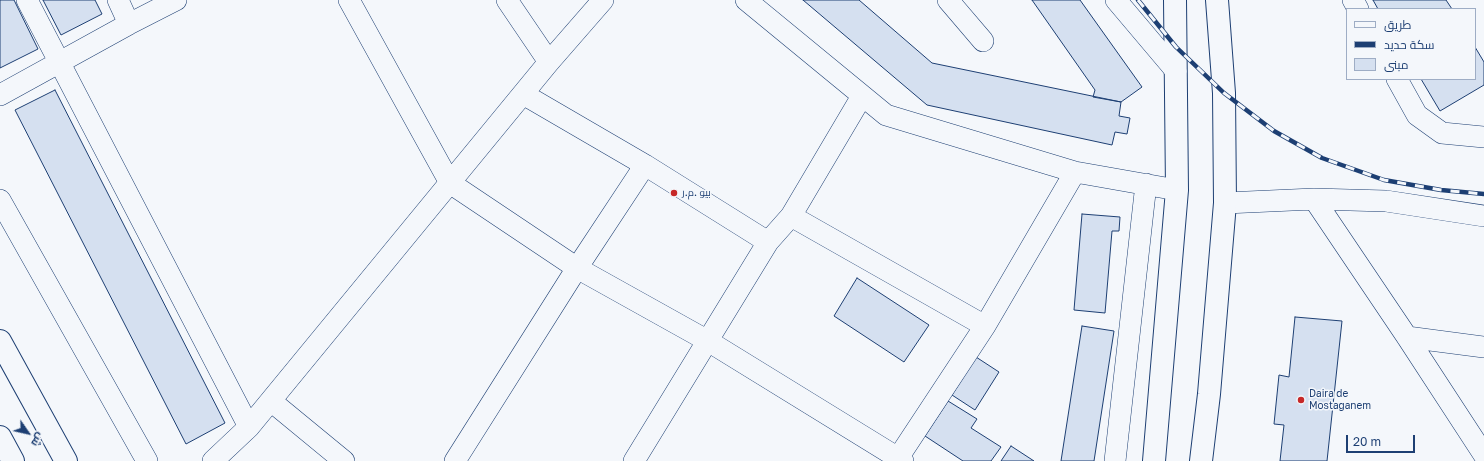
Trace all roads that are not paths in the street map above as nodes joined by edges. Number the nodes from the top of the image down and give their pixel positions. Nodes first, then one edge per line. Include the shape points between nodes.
1 (27, 0) edge
2 (118, 0) edge
3 (176, 0) edge
4 (349, 0) edge
5 (507, 0) edge
6 (602, 0) edge
7 (746, 0) edge
8 (948, 0) edge
9 (1116, 0) edge
10 (1175, 0) edge
11 (1217, 0) edge
12 (129, 24) junction
13 (983, 41) dead end
14 (59, 62) junction
15 (549, 62) junction
16 (1176, 71) junction
17 (1398, 80) edge
18 (524, 94) junction
19 (0, 95) edge
20 (862, 96) junction
21 (1484, 137) edge
22 (645, 165) junction
23 (1075, 172) junction
24 (450, 183) junction
25 (1146, 184) junction
26 (1177, 190) junction
27 (1314, 199) junction
28 (0, 200) edge
29 (1225, 203) junction
30 (791, 216) junction
31 (1484, 216) edge
32 (768, 242) junction
33 (577, 268) junction
34 (985, 326) junction
35 (1407, 337) junction
36 (0, 341) edge
37 (708, 341) junction
38 (1484, 347) edge
39 (271, 401) junction
40 (249, 427) junction
41 (0, 437) edge
42 (1484, 455) edge
43 (899, 460) edge
44 (13, 461) edge
45 (66, 461) edge
46 (147, 461) edge
47 (213, 461) edge
48 (344, 461) edge
49 (455, 461) edge
50 (634, 461) edge
51 (1115, 461) edge
52 (1154, 461) edge
53 (1201, 461) edge

1 - 14 street
2 - 12 street
3 - 12 street
4 - 24 street
5 - 15 street
6 - 15 street
7 - 20 street
8 - 13 street
9 - 16 street
10 - 16 main road
11 - 29 main road via 1224,93
12 - 14 street
14 - 19 street
14 - 40 street
15 - 18 street
16 - 26 main road
17 - 21 street via 1416,115 1442,133
18 - 22 street
18 - 24 street
20 - 23 street via 886,115
20 - 30 street
22 - 32 street
22 - 33 street
23 - 25 street
23 - 34 street
24 - 33 street
24 - 39 street
25 - 26 street
25 - 51 street
26 - 52 main road
27 - 29 street
27 - 31 street via 1386,201
27 - 35 street
28 - 46 street
29 - 53 main road
30 - 32 street
30 - 34 street
32 - 37 street
33 - 37 street
33 - 49 street
34 - 43 street
35 - 38 street
35 - 42 street
36 - 45 main road
37 - 43 street
37 - 50 street
39 - 40 street
39 - 48 street
40 - 47 street
41 - 44 main road

